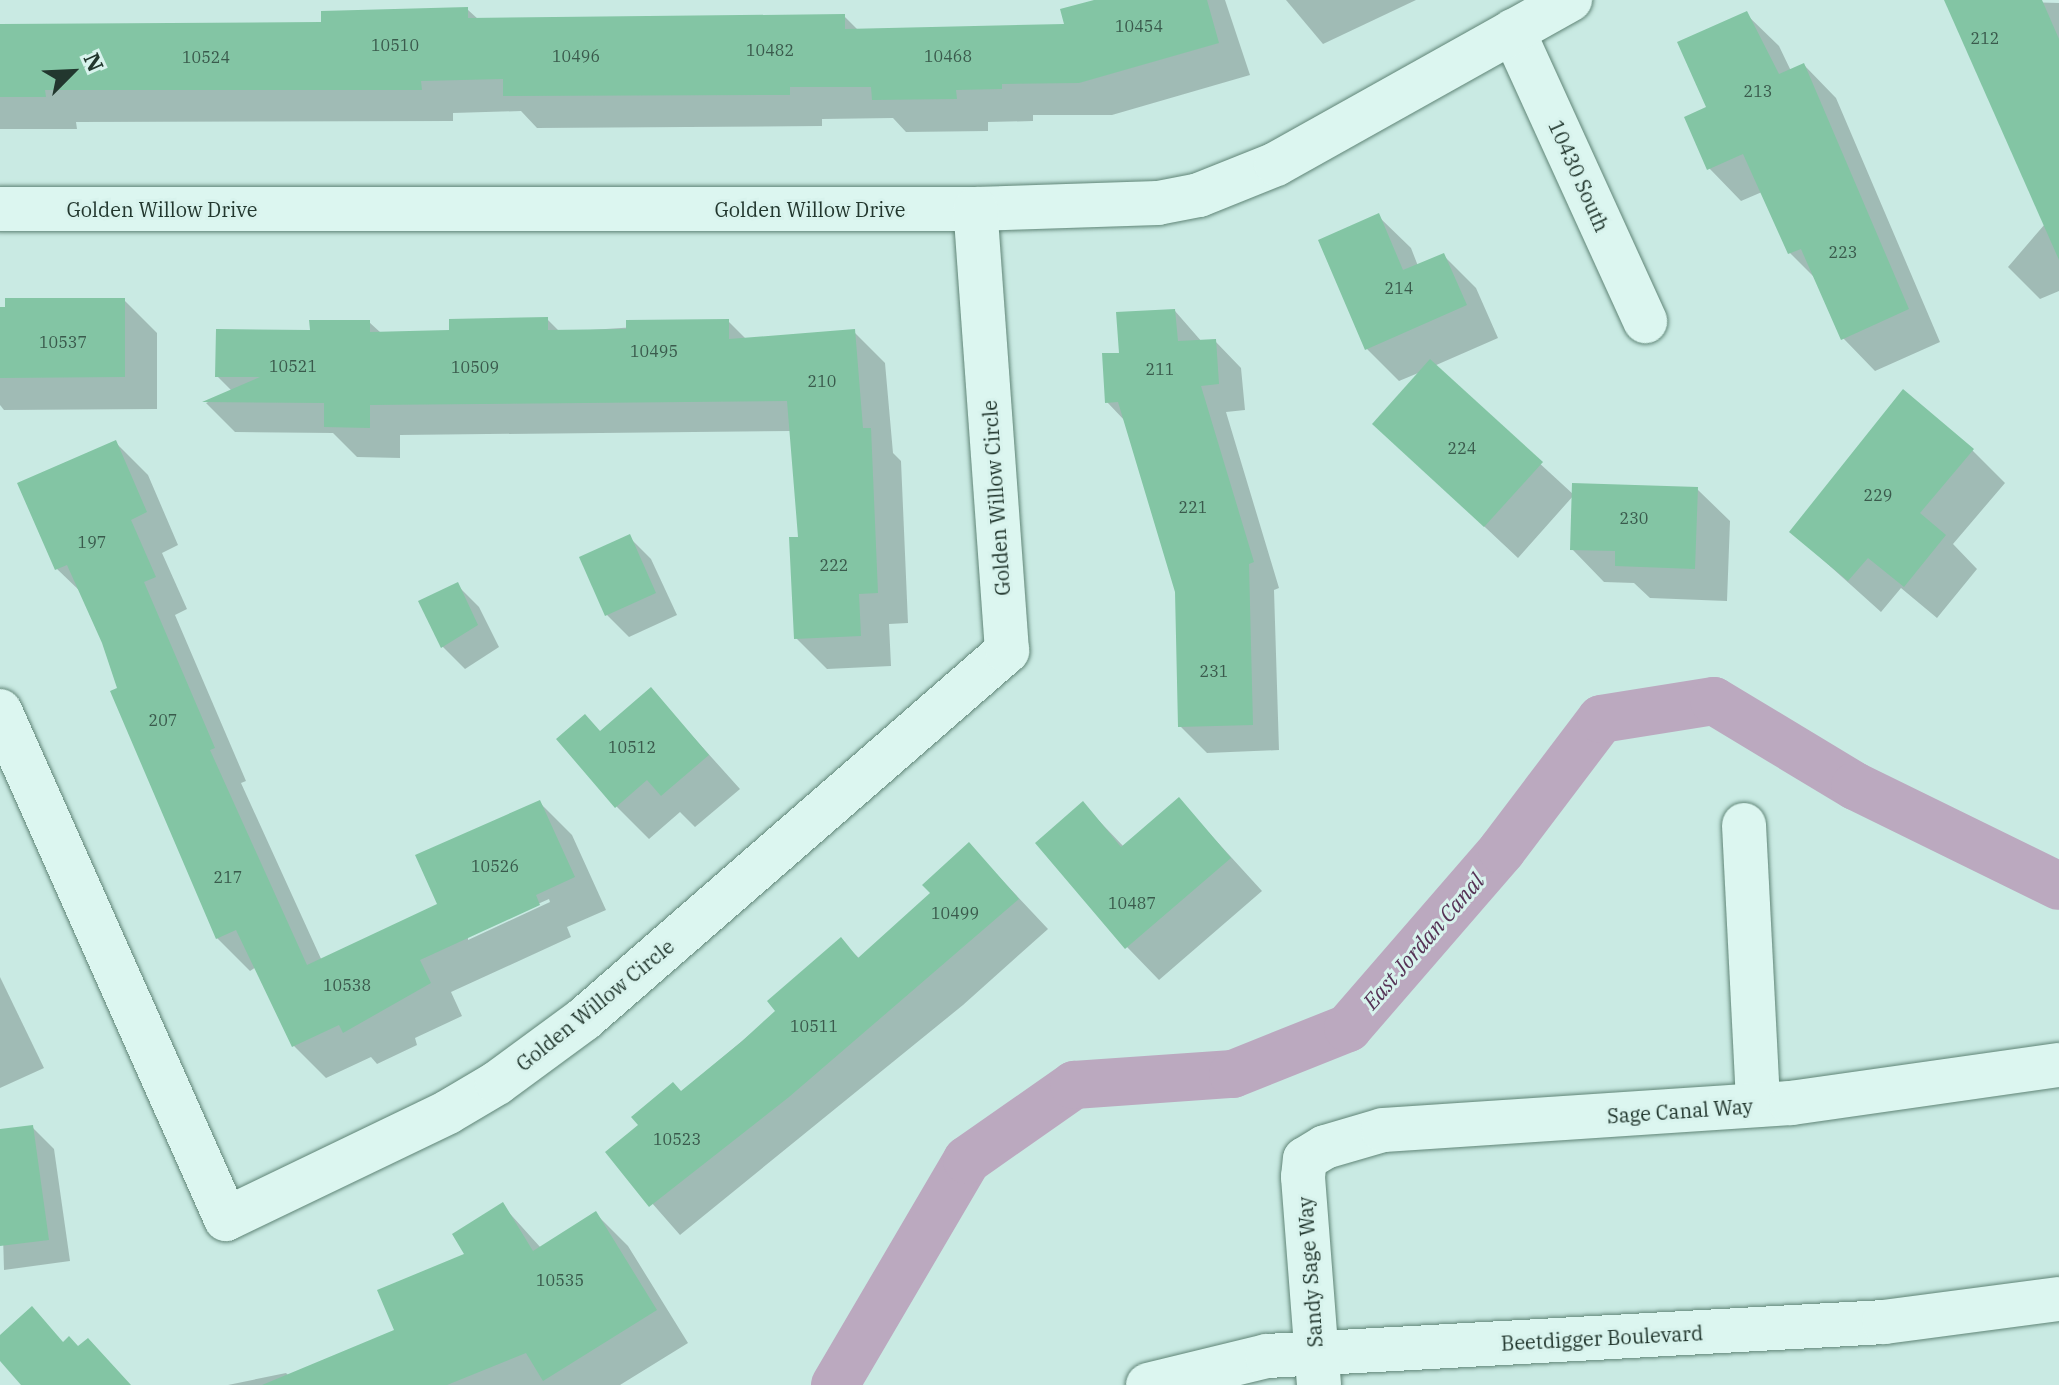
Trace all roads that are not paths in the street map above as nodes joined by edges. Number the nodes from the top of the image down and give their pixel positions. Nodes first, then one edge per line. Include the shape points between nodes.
1 (1570, 0) edge
2 (1513, 31) junction
3 (0, 209) edge
4 (975, 209) junction
5 (1645, 321) dead end
6 (0, 711) edge
7 (1744, 825) dead end
8 (2059, 1065) edge
9 (1758, 1105) junction
10 (1305, 1159) joint
11 (2059, 1299) edge
12 (1317, 1369) edge
13 (1148, 1385) edge

1 - 2 street, Golden Willow Drive
2 - 4 street, Golden Willow Drive via 1276,164 1199,195 1117,208
2 - 5 street, 10430 South
3 - 4 street, Golden Willow Drive
4 - 6 street, Golden Willow Circle via 1007,651 584,1019 448,1112 226,1219
7 - 9 street
8 - 9 street, Sage Canal Way via 1886,1093
9 - 10 street, Sage Canal Way via 1383,1130 1325,1147
10 - 12 street, Sandy Sage Way
11 - 12 street, Beetdigger Boulevard via 1884,1322
12 - 13 street, Beetdigger Boulevard via 1219,1364

